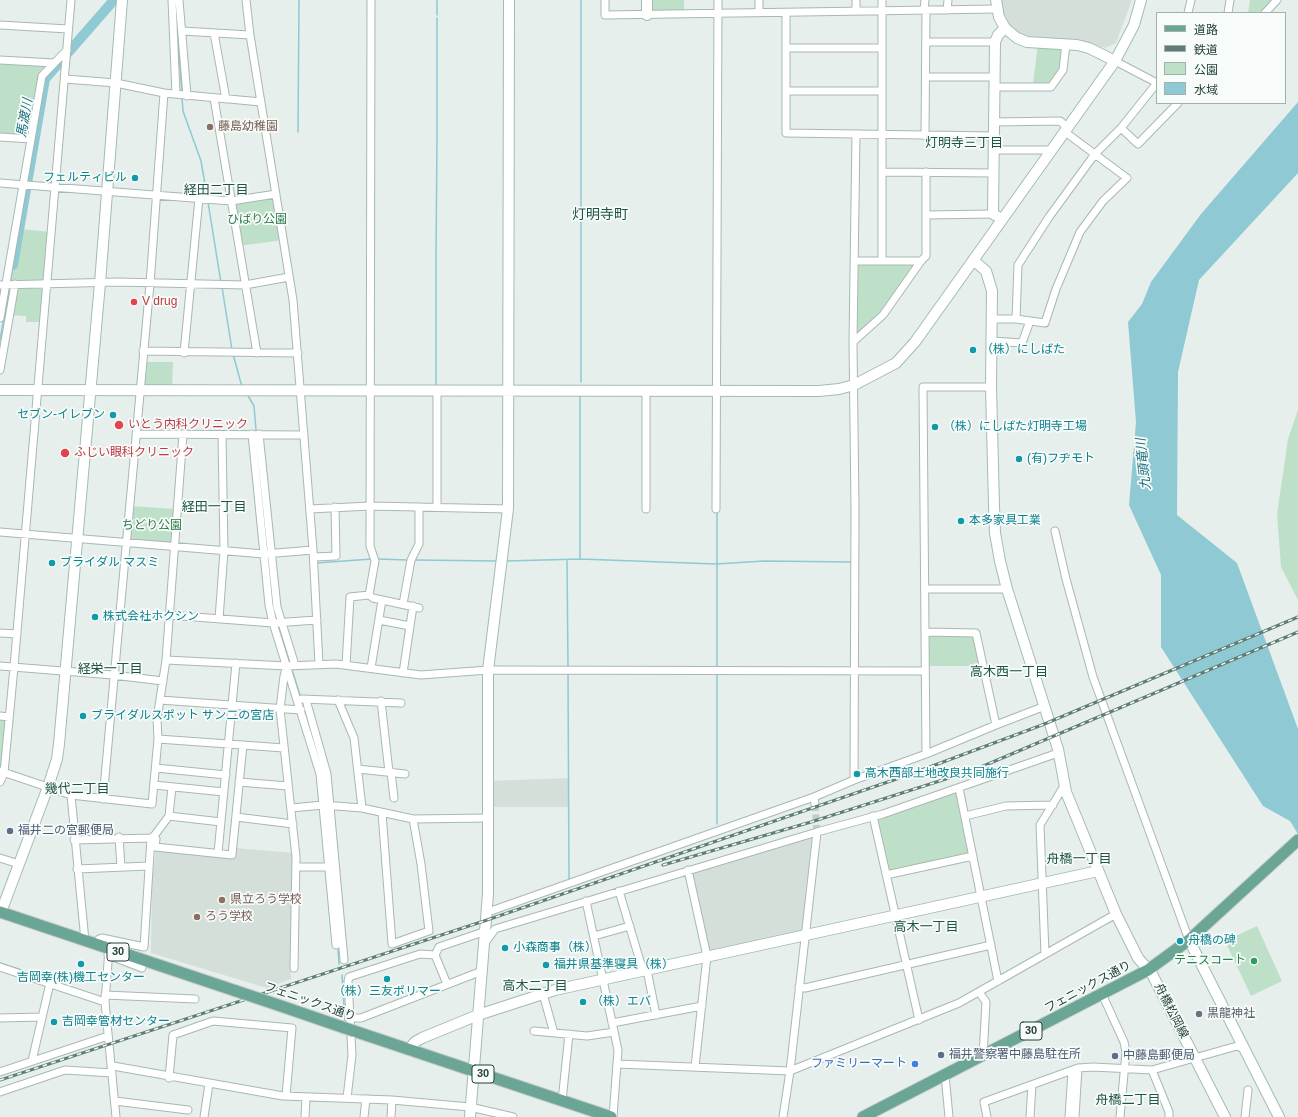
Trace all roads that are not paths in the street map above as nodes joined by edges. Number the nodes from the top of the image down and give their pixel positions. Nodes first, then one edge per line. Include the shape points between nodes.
1 (71, 0) edge
2 (122, 0) edge
3 (172, 0) edge
4 (179, 0) edge
5 (246, 0) edge
6 (371, 0) edge
7 (509, 0) edge
8 (605, 0) edge
9 (647, 0) edge
10 (718, 0) edge
11 (759, 0) edge
12 (856, 0) edge
13 (882, 0) edge
14 (924, 0) edge
15 (948, 0) edge
16 (1142, 0) edge
17 (1191, 0) edge
18 (1230, 0) edge
19 (1277, 0) edge
20 (996, 5) edge
21 (925, 10) junction
22 (948, 10) junction
23 (882, 11) junction
24 (856, 12) junction
25 (1188, 12) edge
26 (1228, 12) edge
27 (1266, 12) edge
28 (759, 13) junction
29 (786, 13) junction
30 (718, 14) junction
31 (647, 15) junction
32 (0, 26) edge
33 (1005, 28) junction
34 (68, 29) junction
35 (182, 31) junction
36 (214, 33) junction
37 (250, 35) junction
38 (926, 42) junction
39 (995, 42) junction
40 (1066, 44) junction
41 (786, 48) junction
42 (882, 48) junction
43 (67, 50) junction
44 (0, 60) edge
45 (1115, 61) junction
46 (54, 63) junction
47 (926, 77) junction
48 (64, 79) junction
49 (995, 82) junction
50 (1156, 82) edge
51 (116, 83) junction
52 (1156, 84) edge
53 (786, 91) junction
54 (881, 91) junction
55 (164, 93) junction
56 (176, 94) junction
57 (187, 96) junction
58 (214, 98) junction
59 (226, 99) junction
60 (261, 102) junction
61 (1177, 104) edge
62 (994, 122) junction
63 (1121, 128) junction
64 (1066, 130) junction
65 (856, 134) junction
66 (882, 134) junction
67 (925, 136) junction
68 (994, 136) junction
69 (0, 137) edge
70 (31, 139) junction
71 (994, 150) junction
72 (1052, 150) junction
73 (1095, 154) junction
74 (882, 172) junction
75 (926, 172) junction
76 (994, 173) junction
77 (0, 183) edge
78 (24, 184) junction
79 (55, 187) junction
80 (107, 191) junction
81 (276, 194) junction
82 (155, 195) junction
83 (199, 198) junction
84 (231, 201) junction
85 (926, 214) junction
86 (998, 217) junction
87 (973, 260) junction
88 (855, 261) junction
89 (882, 261) junction
90 (921, 261) junction
91 (289, 277) junction
92 (100, 283) junction
93 (190, 283) junction
94 (16, 284) junction
95 (47, 284) junction
96 (150, 284) junction
97 (3, 285) edge
98 (245, 285) junction
99 (0, 318) edge
100 (992, 319) junction
101 (1016, 319) junction
102 (1030, 321) junction
103 (992, 341) junction
104 (853, 342) junction
105 (143, 351) junction
106 (184, 353) junction
107 (257, 353) junction
108 (298, 354) junction
109 (0, 370) edge
110 (854, 385) junction
111 (991, 387) junction
112 (0, 390) edge
113 (38, 390) junction
114 (91, 390) junction
115 (139, 390) junction
116 (301, 390) junction
117 (370, 390) junction
118 (437, 390) junction
119 (508, 390) junction
120 (646, 390) junction
121 (716, 390) junction
122 (136, 434) junction
123 (183, 434) junction
124 (256, 434) junction
125 (222, 435) junction
126 (304, 435) junction
127 (370, 506) junction
128 (335, 507) junction
129 (419, 507) junction
130 (437, 507) junction
131 (646, 508) dead end
132 (310, 509) junction
133 (508, 509) junction
134 (716, 509) dead end
135 (1056, 531) dead end
136 (0, 532) edge
137 (26, 534) junction
138 (78, 539) junction
139 (127, 543) junction
140 (175, 547) junction
141 (224, 551) junction
142 (272, 553) junction
143 (264, 554) junction
144 (314, 554) junction
145 (925, 589) junction
146 (1007, 589) junction
147 (369, 595) junction
148 (382, 600) junction
149 (403, 604) junction
150 (169, 615) junction
151 (219, 619) junction
152 (317, 620) junction
153 (379, 620) junction
154 (273, 623) junction
155 (281, 623) junction
156 (410, 626) junction
157 (926, 632) junction
158 (0, 633) edge
159 (17, 634) junction
160 (166, 660) junction
161 (236, 663) junction
162 (319, 664) junction
163 (291, 665) junction
164 (346, 665) junction
165 (0, 666) edge
166 (14, 667) junction
167 (371, 668) junction
168 (488, 670) junction
169 (854, 671) junction
170 (926, 671) junction
171 (66, 672) junction
172 (403, 673) junction
173 (113, 675) junction
174 (163, 681) junction
175 (298, 699) junction
176 (160, 700) junction
177 (306, 700) junction
178 (338, 700) junction
179 (381, 701) junction
180 (401, 703) dead end
181 (233, 705) junction
182 (1045, 706) junction
183 (280, 709) junction
184 (301, 710) junction
185 (0, 716) edge
186 (9, 717) junction
187 (996, 724) junction
188 (158, 739) junction
189 (229, 744) junction
190 (243, 745) junction
191 (284, 748) junction
192 (1058, 753) junction
193 (926, 754) junction
194 (156, 768) junction
195 (358, 769) junction
196 (2, 772) edge
197 (390, 772) junction
198 (405, 774) dead end
199 (226, 775) junction
200 (854, 780) junction
201 (0, 782) edge
202 (239, 782) junction
203 (154, 785) junction
204 (288, 786) junction
205 (1064, 786) junction
206 (48, 787) junction
207 (172, 787) junction
208 (959, 788) junction
209 (224, 792) junction
210 (71, 795) junction
211 (103, 798) junction
212 (394, 798) dead end
213 (326, 805) junction
214 (1053, 805) junction
215 (291, 808) junction
216 (362, 808) junction
217 (382, 812) junction
218 (169, 816) junction
219 (873, 816) junction
220 (965, 816) junction
221 (236, 817) junction
222 (488, 818) junction
223 (413, 819) junction
224 (221, 822) junction
225 (293, 824) junction
226 (817, 832) junction
227 (153, 837) junction
228 (119, 838) junction
229 (74, 840) junction
230 (1298, 840) edge
231 (218, 853) junction
232 (973, 856) junction
233 (0, 858) edge
234 (19, 864) junction
235 (149, 866) junction
236 (121, 867) junction
237 (296, 867) junction
238 (328, 867) junction
239 (77, 869) junction
240 (688, 870) junction
241 (1098, 871) junction
242 (886, 875) junction
243 (1041, 883) junction
244 (619, 891) junction
245 (981, 896) junction
246 (586, 901) junction
247 (488, 912) junction
248 (0, 913) edge
249 (1116, 914) junction
250 (895, 915) junction
251 (630, 926) junction
252 (486, 931) junction
253 (806, 935) junction
254 (594, 936) junction
255 (1190, 938) junction
256 (85, 940) junction
257 (485, 944) junction
258 (97, 945) junction
259 (336, 945) dead end
260 (991, 945) junction
261 (144, 947) junction
262 (109, 952) junction
263 (1045, 954) junction
264 (143, 956) dead end
265 (435, 956) junction
266 (707, 956) junction
267 (344, 960) dead end
268 (906, 965) junction
269 (142, 966) dead end
270 (0, 967) edge
271 (294, 968) dead end
272 (645, 970) junction
273 (1148, 970) junction
274 (482, 971) junction
275 (603, 980) junction
276 (998, 981) junction
277 (50, 984) junction
278 (447, 984) junction
279 (799, 987) junction
280 (978, 992) junction
281 (543, 994) junction
282 (1102, 994) junction
283 (105, 999) junction
284 (195, 999) dead end
285 (702, 1006) junction
286 (478, 1015) junction
287 (656, 1015) junction
288 (42, 1017) junction
289 (0, 1018) edge
290 (350, 1018) junction
291 (919, 1020) junction
292 (612, 1023) junction
293 (534, 1031) dead end
294 (614, 1032) junction
295 (554, 1033) junction
296 (569, 1034) junction
297 (108, 1036) junction
298 (408, 1049) junction
299 (1245, 1049) junction
300 (983, 1056) junction
301 (1194, 1057) junction
302 (32, 1061) junction
303 (617, 1064) junction
304 (695, 1068) junction
305 (1124, 1068) junction
306 (112, 1070) junction
307 (1075, 1070) junction
308 (1152, 1070) junction
309 (473, 1071) junction
310 (790, 1071) junction
311 (0, 1072) edge
312 (945, 1075) junction
313 (170, 1078) junction
314 (209, 1084) junction
315 (1032, 1085) junction
316 (1248, 1090) dead end
317 (0, 1092) edge
318 (286, 1096) junction
319 (306, 1098) junction
320 (347, 1098) junction
321 (366, 1099) junction
322 (392, 1100) junction
323 (115, 1101) junction
324 (562, 1101) junction
325 (188, 1110) dead end
326 (470, 1112) edge
327 (868, 1116) edge
328 (116, 1117) edge
329 (204, 1117) edge
330 (305, 1117) edge
331 (364, 1117) edge
332 (391, 1117) edge
333 (513, 1117) edge
334 (612, 1117) edge
335 (783, 1117) edge
336 (950, 1117) edge
337 (987, 1117) edge
338 (1030, 1117) edge
339 (1069, 1117) edge
340 (1075, 1117) edge
341 (1120, 1117) edge
342 (1169, 1117) edge
343 (1225, 1117) edge
344 (1245, 1117) edge
345 (1279, 1117) edge

1 - 34 street
2 - 51 street
3 - 56 street
4 - 35 street
5 - 37 street
6 - 117 street
7 - 119 street
8 - 31 street via 605,15
9 - 31 street
10 - 30 street
11 - 28 street
12 - 24 street
13 - 23 street
14 - 21 street
15 - 22 street
16 - 45 street via 1134,25
17 - 25 street
18 - 26 street
19 - 27 street
20 - 22 street
20 - 33 street
21 - 22 street
21 - 23 street
21 - 38 street
23 - 24 street
23 - 42 street
24 - 29 street
28 - 29 street
28 - 30 street
29 - 41 street
30 - 31 street
30 - 121 street
32 - 34 street
33 - 39 street
33 - 40 street via 1027,42
34 - 43 street
35 - 36 street
35 - 57 street
36 - 37 street
36 - 59 street
37 - 60 street
38 - 39 street
38 - 47 street
39 - 49 street
40 - 45 street via 1089,48
40 - 49 street via 1063,70 1050,87
41 - 42 street
41 - 53 street
42 - 54 street
43 - 46 street
43 - 48 street
44 - 46 street
45 - 50 street
45 - 64 street
46 - 70 street via 42,76
47 - 49 street
47 - 67 street
48 - 51 street
48 - 79 street
49 - 62 street
51 - 55 street
51 - 80 street
52 - 63 street
53 - 54 street
53 - 65 street via 786,133
54 - 66 street
55 - 56 street
55 - 82 street
56 - 57 street
57 - 58 street
58 - 59 street
58 - 84 street
59 - 60 street
60 - 81 street
61 - 63 street via 1138,144
62 - 64 street via 1060,121
62 - 68 street
63 - 73 street
64 - 72 street
64 - 73 street
65 - 66 street
65 - 88 street
66 - 67 street
66 - 74 street
67 - 68 street
68 - 71 street
69 - 70 street
70 - 78 street
71 - 72 street
71 - 76 street
72 - 86 street
73 - 101 street via 1018,265
73 - 102 street via 1127,178 1103,201 1080,232 1045,323
74 - 75 street
74 - 89 street
75 - 76 street
75 - 85 street
76 - 86 street
77 - 78 street
78 - 79 street
78 - 97 street
79 - 80 street
79 - 95 street
80 - 82 street
80 - 92 street
81 - 84 street
81 - 91 street
82 - 83 street
82 - 96 street
83 - 84 street
83 - 93 street
84 - 98 street
85 - 86 street
85 - 90 street via 926,256
86 - 87 street
87 - 100 street, 舟橋松岡線 via 986,271 990,280
87 - 110 street via 915,342 896,363
88 - 89 street
88 - 104 street
89 - 90 street
90 - 104 street via 883,315
91 - 98 street
91 - 108 street
92 - 95 street
92 - 96 street
92 - 114 street
93 - 96 street
93 - 98 street
93 - 106 street
94 - 95 street
94 - 97 street
94 - 109 street
95 - 113 street
96 - 105 street
97 - 99 street
98 - 107 street
100 - 101 street
100 - 103 street, 舟橋松岡線
101 - 102 street
102 - 103 street via 1022,343
103 - 111 street, 舟橋松岡線
104 - 110 street
105 - 106 street
105 - 115 street
106 - 107 street
107 - 108 street
108 - 116 street
110 - 121 street via 839,390 819,391
110 - 169 street
111 - 145 street via 924,387
111 - 146 street, 舟橋松岡線 via 995,533
112 - 113 street
113 - 114 street
113 - 137 street
114 - 115 street
114 - 138 street
115 - 116 street
115 - 122 street
116 - 117 street
116 - 126 street
117 - 118 street
117 - 127 street
118 - 119 street
118 - 130 street
119 - 120 street
119 - 133 street
120 - 121 street
120 - 131 street
121 - 134 street
122 - 123 street
122 - 139 street
123 - 125 street
123 - 140 street
124 - 125 street
124 - 126 street
124 - 142 street
124 - 143 street
125 - 141 street
126 - 132 street
127 - 128 street
127 - 129 street
127 - 147 street via 370,546 375,561
128 - 132 street
128 - 144 street via 336,556
129 - 130 street
129 - 149 street via 419,544 411,560
130 - 133 street
132 - 144 street
133 - 168 street
135 - 255 street via 1066,579 1093,677
136 - 137 street
137 - 138 street
137 - 159 street
138 - 139 street
138 - 171 street
139 - 140 street
139 - 173 street
140 - 141 street
140 - 150 street
141 - 143 street
141 - 151 street
142 - 143 street
142 - 144 street
142 - 155 street
143 - 154 street
144 - 152 street
145 - 146 street
145 - 157 street
146 - 182 street, 舟橋松岡線
147 - 148 street
147 - 164 street via 350,597
148 - 149 street
148 - 153 street
149 - 156 street via 416,607
150 - 151 street
150 - 160 street
151 - 154 street
152 - 155 street
152 - 162 street
153 - 156 street
153 - 167 street
154 - 155 street
154 - 163 street
155 - 163 street
156 - 172 street
157 - 170 street
157 - 187 street via 976,633
158 - 159 street
159 - 166 street
160 - 161 street
160 - 174 street
161 - 163 street
161 - 181 street
162 - 163 street
162 - 164 street
163 - 175 street
163 - 183 street via 284,676
164 - 167 street
165 - 166 street
166 - 171 street
166 - 186 street
167 - 172 street
168 - 169 street
168 - 172 street via 421,675
168 - 222 street
169 - 170 street
169 - 200 street
170 - 193 street
171 - 173 street
171 - 206 street via 58,752
173 - 174 street
173 - 211 street
174 - 176 street
175 - 177 street
175 - 184 street
176 - 181 street
176 - 188 street via 157,719
177 - 178 street
177 - 213 street via 327,774
178 - 179 street
178 - 195 street via 354,738
179 - 180 street
179 - 197 street
181 - 183 street
181 - 189 street
182 - 187 street
182 - 192 street, 舟橋松岡線
183 - 184 street
183 - 191 street
184 - 213 street via 320,774
185 - 186 street
186 - 196 street
187 - 193 street
188 - 189 street
188 - 194 street
189 - 190 street
189 - 199 street
190 - 191 street
190 - 202 street
191 - 204 street
192 - 205 street, 舟橋松岡線
192 - 208 street
193 - 200 street
194 - 199 street
194 - 203 street
195 - 197 street
195 - 216 street
196 - 201 street
196 - 206 street
197 - 198 street
197 - 212 street
199 - 209 street
200 - 247 street via 815,800
202 - 204 street
202 - 221 street
203 - 207 street
203 - 211 street via 152,804
204 - 215 street
205 - 214 street
205 - 241 street, 舟橋松岡線
206 - 210 street
206 - 234 street
207 - 209 street
207 - 218 street
208 - 219 street
208 - 220 street
209 - 224 street
210 - 211 street
210 - 229 street
213 - 215 street
213 - 216 street
213 - 238 street
213 - 267 street
214 - 220 street via 1006,806
214 - 243 street via 1040,825
215 - 225 street
216 - 217 street
217 - 223 street
217 - 223 street via 392,944 429,931
218 - 224 street
218 - 227 street
219 - 226 street
219 - 242 street
220 - 232 street
221 - 225 street
221 - 231 street via 232,855
222 - 223 street
222 - 247 street
224 - 231 street
225 - 237 street
226 - 240 street
226 - 253 street
227 - 228 street
227 - 231 street via 156,839 155,847
227 - 235 street
228 - 229 street
228 - 236 street
229 - 239 street
230 - 255 main road, フェニックス通り / 30
232 - 242 street
232 - 245 street
233 - 234 street
234 - 248 street
235 - 236 street
235 - 261 street
236 - 239 street
237 - 238 street
237 - 271 street
238 - 259 street
239 - 256 street
240 - 244 street
240 - 266 street
241 - 243 street
241 - 249 street, 舟橋松岡線
242 - 250 street
243 - 245 street
243 - 263 street
244 - 246 street
244 - 251 street
245 - 250 street
245 - 260 street
246 - 254 street
246 - 257 street via 494,929
247 - 252 street
248 - 256 main road, フェニックス通り / 30
249 - 263 street
249 - 273 street, 舟橋松岡線 via 1138,958
250 - 253 street
250 - 268 street
251 - 254 street
251 - 272 street
252 - 257 street
252 - 265 street via 439,947
253 - 266 street
253 - 279 street
254 - 275 street
255 - 273 main road, フェニックス通り / 30
255 - 299 street
256 - 258 main road, フェニックス通り / 30
257 - 274 street
258 - 261 street via 99,938 102,938
258 - 262 main road, フェニックス通り / 30
260 - 268 street
260 - 276 street
261 - 264 street
262 - 269 street
262 - 283 street
262 - 298 main road, フェニックス通り / 30, bridge via 278,1004
263 - 276 street
265 - 278 street
265 - 290 street via 420,954 349,977
266 - 272 street
266 - 285 street
268 - 279 street via 805,988
268 - 291 street
270 - 277 street
272 - 275 street
272 - 287 street
273 - 282 main road, フェニックス通り / 30
273 - 301 street, 舟橋松岡線
274 - 278 street
274 - 286 street
275 - 281 street
275 - 292 street
276 - 280 street
277 - 283 street
277 - 288 street
278 - 290 street via 361,1018
279 - 310 street
280 - 291 street
280 - 300 street via 986,1002
281 - 286 street
281 - 295 street
282 - 300 main road, フェニックス通り / 30
282 - 305 street via 1124,1042
283 - 284 street
283 - 297 street
285 - 287 street
285 - 304 street
286 - 298 street via 422,1038
286 - 309 street
287 - 292 street
288 - 289 street
288 - 302 street
290 - 320 street via 352,1055
291 - 310 street
292 - 294 street
293 - 295 street
294 - 296 street via 587,1036
294 - 303 street via 618,1050
295 - 296 street
296 - 324 street
297 - 302 street
297 - 306 street
298 - 309 main road, フェニックス通り / 30
299 - 301 street via 1237,1046
299 - 345 street
300 - 312 main road, フェニックス通り / 30
301 - 308 street
301 - 343 street, 舟橋松岡線
302 - 311 street
303 - 304 street
303 - 334 street
304 - 310 street
305 - 307 street
305 - 308 street
305 - 341 street
306 - 313 street
306 - 317 street via 65,1070
306 - 323 street
307 - 315 street
307 - 339 street
307 - 340 street
308 - 342 street
309 - 324 main road, フェニックス通り / 30
309 - 326 street
310 - 335 street
312 - 327 main road, フェニックス通り / 30
312 - 336 street
313 - 314 street
313 - 318 street via 173,1035 213,1021 292,1028
314 - 318 street
314 - 329 street
315 - 337 street via 984,1102
315 - 338 street
316 - 344 street
318 - 319 street
319 - 320 street
319 - 330 street
320 - 321 street
321 - 322 street
321 - 331 street
322 - 326 street
322 - 332 street
323 - 325 street
323 - 328 street
324 - 334 main road, フェニックス通り / 30
326 - 333 street

